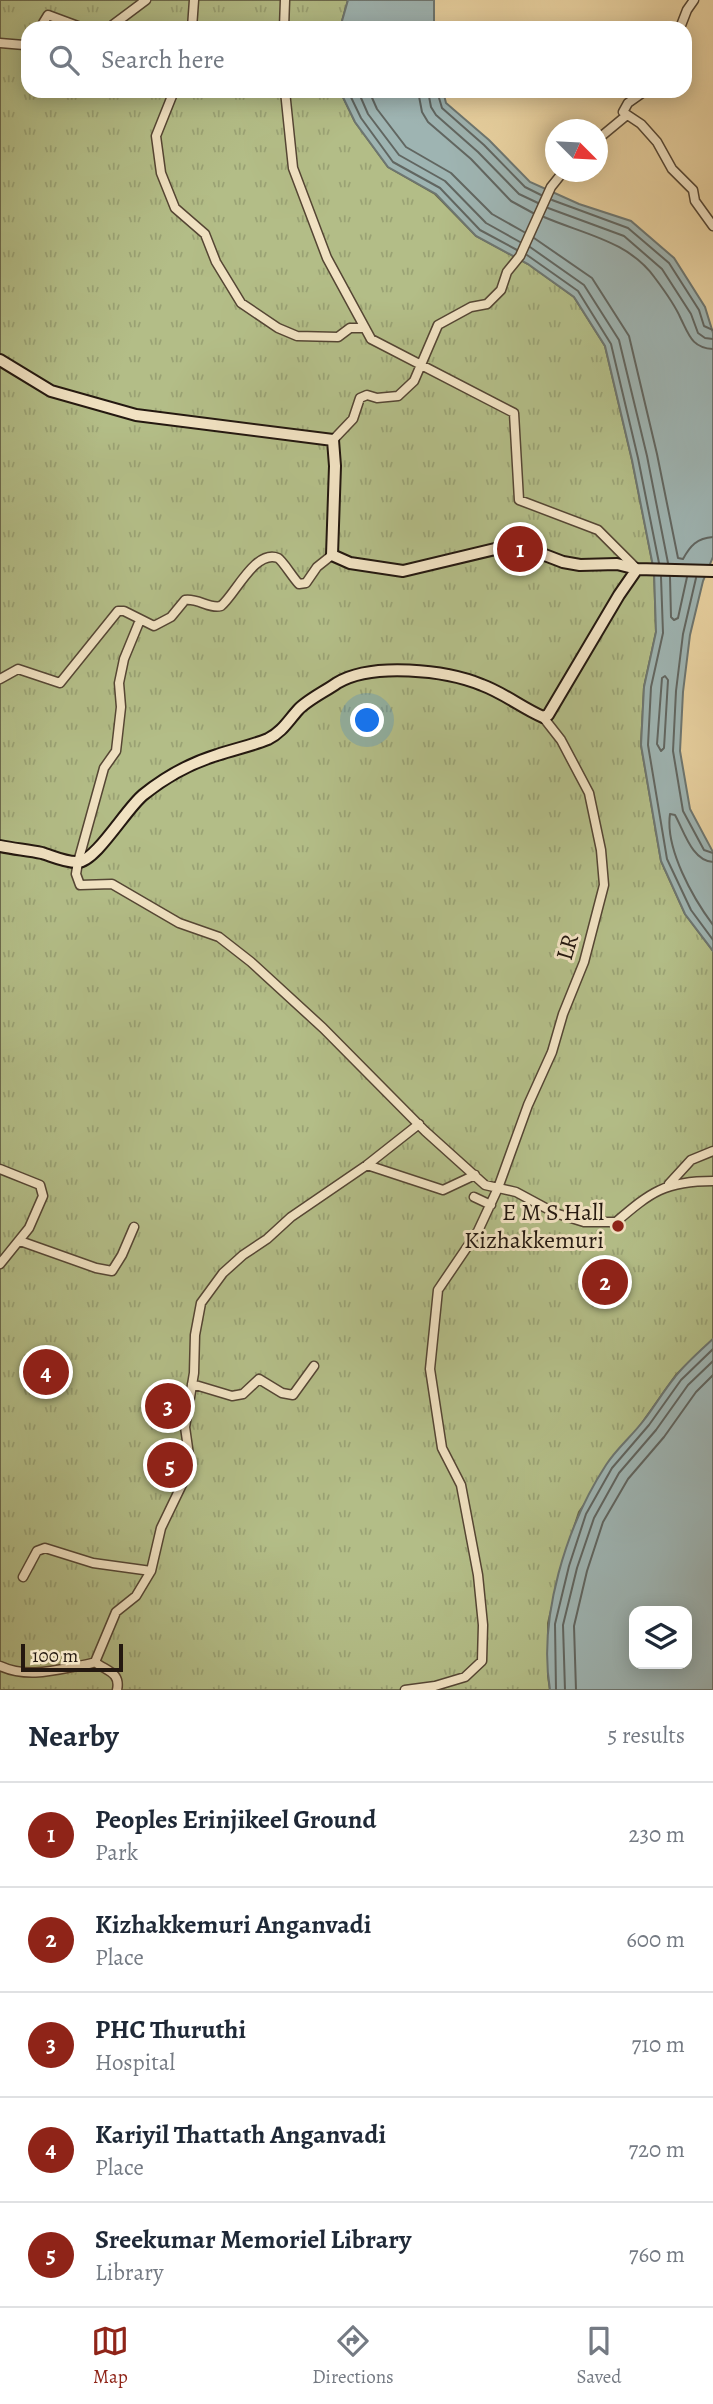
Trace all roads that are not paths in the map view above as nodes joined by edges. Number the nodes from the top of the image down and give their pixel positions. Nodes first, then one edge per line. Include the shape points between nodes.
1 (146, 0) edge
2 (194, 0) edge
3 (285, 0) edge
4 (694, 0) edge
5 (44, 21) edge
6 (64, 21) edge
7 (118, 21) edge
8 (192, 21) edge
9 (284, 21) edge
10 (683, 21) edge
11 (0, 43) edge
12 (21, 46) edge
13 (171, 98) edge
14 (286, 98) edge
15 (635, 98) edge
16 (627, 115) junction
17 (608, 130) edge
18 (557, 182) edge
19 (713, 226) edge
20 (365, 328) junction
21 (0, 360) edge
22 (421, 366) junction
23 (332, 440) junction
24 (332, 555) junction
25 (643, 568) junction
26 (713, 571) edge
27 (140, 620) junction
28 (0, 679) edge
29 (543, 718) junction
30 (0, 846) edge
31 (78, 863) junction
32 (419, 1124) junction
33 (713, 1151) edge
34 (367, 1165) junction
35 (0, 1169) edge
36 (475, 1175) junction
37 (713, 1181) edge
38 (669, 1185) junction
39 (498, 1188) junction
40 (474, 1197) dead end
41 (491, 1205) junction
42 (134, 1227) dead end
43 (20, 1241) junction
44 (0, 1264) edge
45 (314, 1366) dead end
46 (192, 1384) junction
47 (151, 1572) junction
48 (23, 1577) dead end
49 (95, 1662) junction
50 (0, 1666) edge
51 (117, 1690) edge
52 (405, 1690) edge

1 - 7 street
2 - 8 street
3 - 9 street
4 - 10 street
5 - 6 street via 47,15
11 - 12 street
13 - 20 street via 156,136 162,173 174,208 205,234 241,303 297,336 338,337 351,328
14 - 20 street via 293,168 327,258
15 - 16 street via 623,112
16 - 17 street
16 - 19 street via 657,142
18 - 22 street via 501,290 487,304 471,307 438,325
20 - 22 street via 371,339
21 - 23 main road via 51,391 136,415
22 - 23 street via 414,381 398,396 360,398 353,419
22 - 25 street via 514,413 519,500 598,530
23 - 24 main road
24 - 25 main road via 403,571 516,544 571,564
24 - 27 street via 306,583 299,584 276,557 264,558 221,606 185,600 161,624
25 - 26 main road
25 - 29 main road via 619,595 564,691
27 - 28 street via 118,611 60,683 18,670
27 - 31 street via 124,659 116,751 104,768
29 - 31 main road via 465,678 410,671 358,674 299,709 289,724 271,737 201,760 162,782 142,796 92,856
29 - 39 street, LR via 561,740 589,793 604,885 584,962
30 - 31 main road
31 - 32 street via 80,885 112,884 179,923 219,937 323,1028
32 - 34 street
32 - 36 street
33 - 38 street via 691,1160
34 - 36 street via 443,1190
34 - 46 street via 290,1217 223,1273 201,1303
35 - 43 street via 40,1185 43,1196
36 - 39 street via 485,1185
37 - 38 street
38 - 39 street via 644,1198 616,1222 584,1222
39 - 41 street, LR
40 - 41 street
41 - 52 street, LR via 438,1290 430,1369 442,1448 461,1485 478,1575 482,1661 465,1677
42 - 43 street via 112,1270
43 - 44 street
45 - 46 street via 293,1395 259,1379 243,1394 233,1396
46 - 47 street via 186,1427 189,1470 161,1528
47 - 48 street via 93,1563 45,1548 37,1551
47 - 49 street via 136,1595 116,1612
49 - 50 street via 34,1673
49 - 51 street via 117,1677

